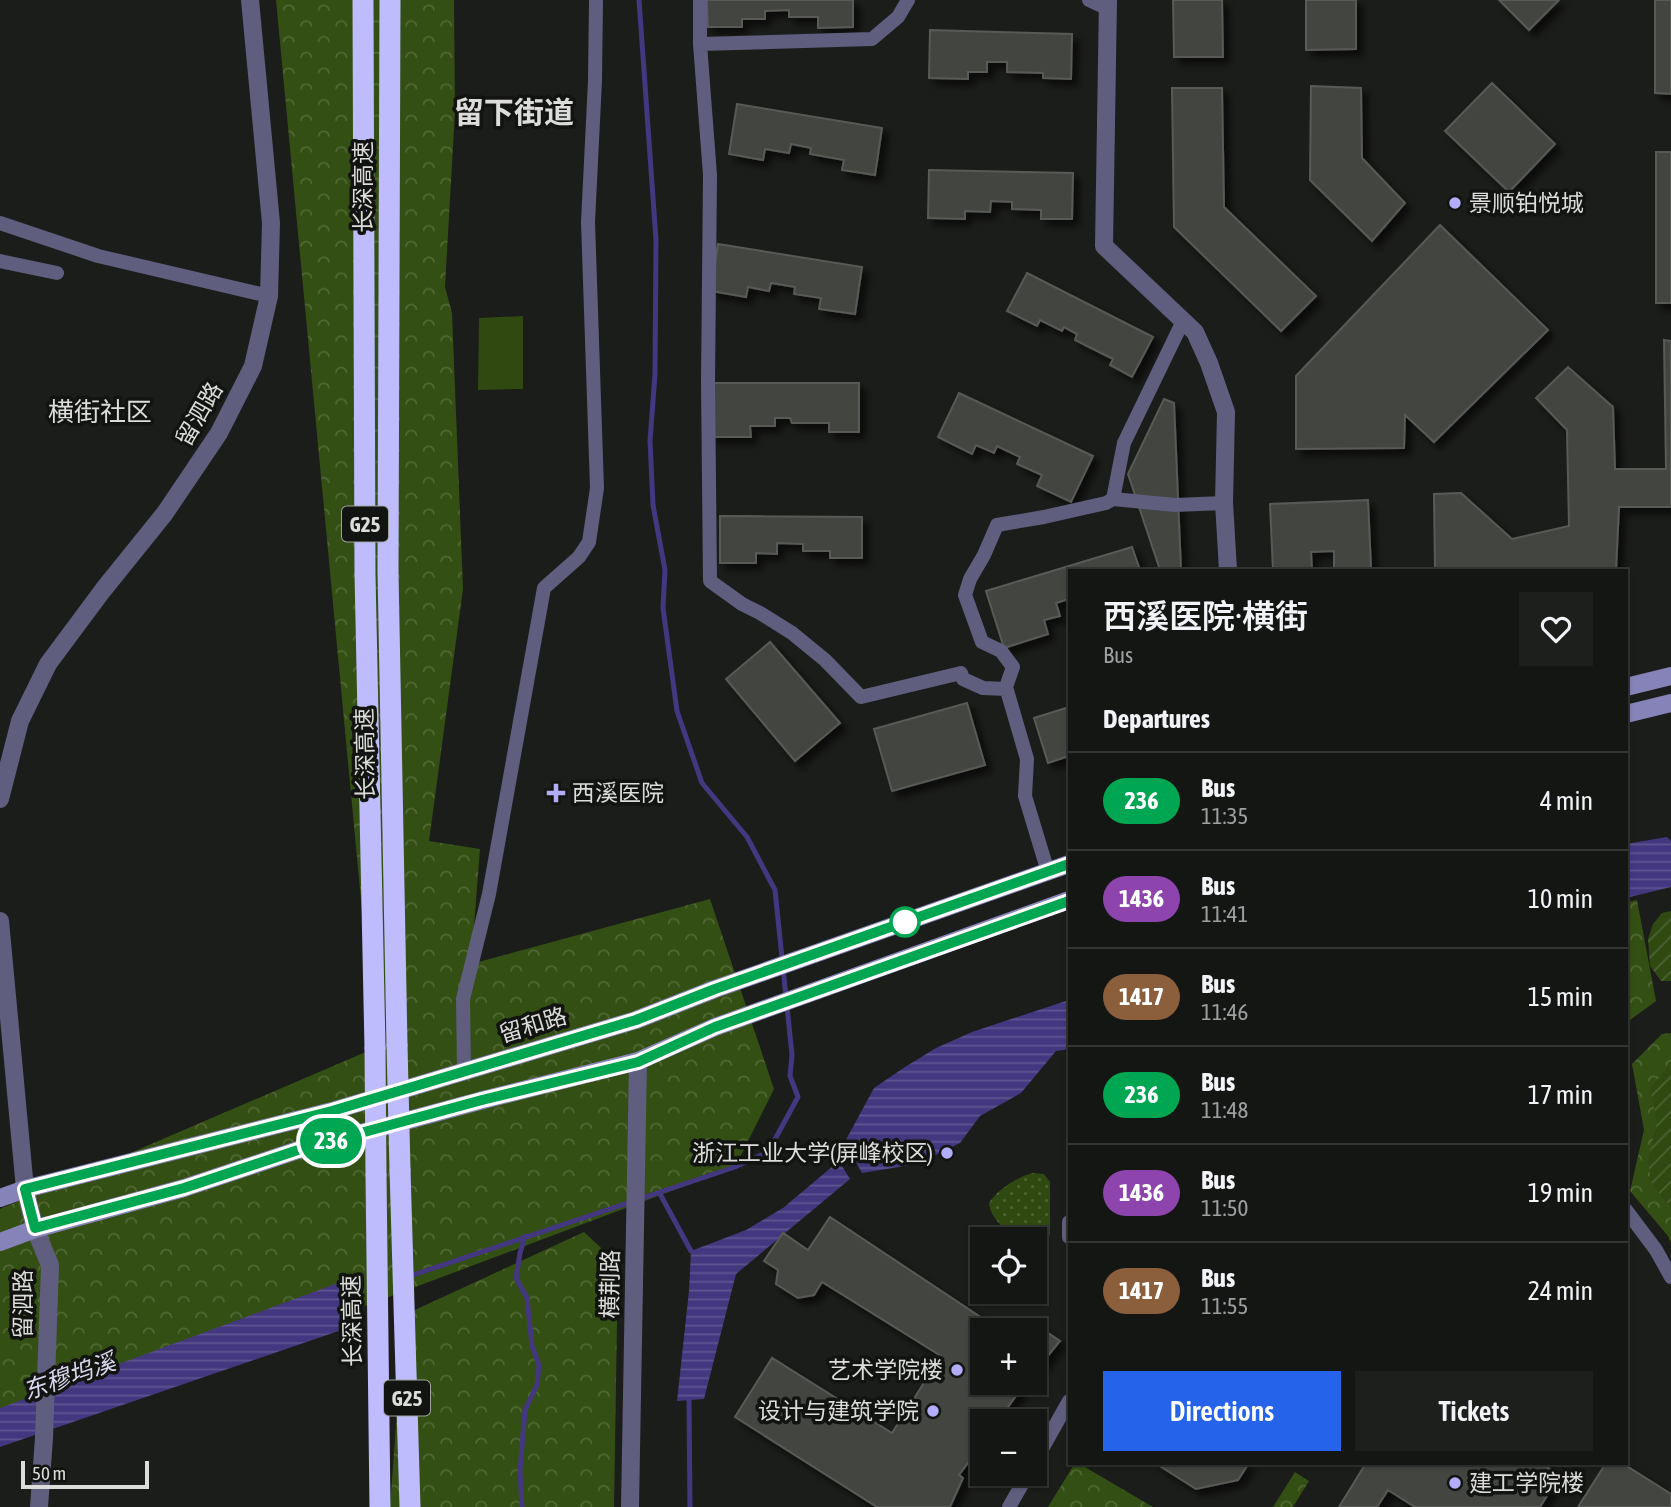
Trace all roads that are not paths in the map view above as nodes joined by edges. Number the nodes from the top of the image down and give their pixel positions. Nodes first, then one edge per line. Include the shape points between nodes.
1 (250, 0) edge
2 (363, 0) edge
3 (390, 0) edge
4 (596, 0) edge
5 (700, 0) edge
6 (908, 0) edge
7 (1089, 0) edge
8 (1108, 5) edge
9 (701, 44) junction
10 (0, 223) edge
11 (0, 261) edge
12 (57, 273) dead end
13 (269, 296) junction
14 (1183, 321) junction
15 (1114, 499) junction
16 (1224, 503) junction
17 (1228, 569) edge
18 (1671, 676) edge
19 (1628, 687) edge
20 (1006, 689) junction
21 (1671, 703) edge
22 (1628, 714) edge
23 (0, 799) edge
24 (1068, 864) edge
25 (1048, 872) junction
26 (1068, 901) edge
27 (0, 921) edge
28 (638, 1062) junction
29 (464, 1071) junction
30 (25, 1189) junction
31 (0, 1198) edge
32 (1628, 1213) edge
33 (35, 1228) junction
34 (0, 1242) edge
35 (1671, 1277) edge
36 (1068, 1403) edge
37 (1047, 1441) edge
38 (1021, 1486) edge
39 (39, 1507) edge
40 (380, 1507) edge
41 (410, 1507) edge
42 (630, 1507) edge
43 (1009, 1507) edge

1 - 13 street, 留泗路 via 271,223
2 - 40 highway, 长深高速 / G25, bridge via 365,574
3 - 41 highway, 长深高速 / G25, bridge via 388,572
4 - 29 street via 588,222 597,488 589,542 544,588 489,894 463,999
5 - 9 street
6 - 9 street via 898,17 872,39
7 - 8 street
8 - 14 street via 1104,246
9 - 20 street via 710,175 710,581 792,633 861,697 961,673 963,679 983,688
10 - 13 street via 98,256
11 - 12 street
13 - 23 street, 留泗路 via 253,366 219,433 165,513 48,663 20,721
14 - 15 street via 1125,443
14 - 16 street via 1195,332 1226,412
15 - 16 street via 1175,505
15 - 20 street via 997,525 965,595 982,642 1001,651 1013,667
16 - 17 street
18 - 19 main road
20 - 25 street via 1027,759 1025,796
21 - 22 main road
24 - 25 main road, 留和路
25 - 29 main road, 留和路 via 636,1020
26 - 28 main road via 715,1027
27 - 30 street, 留泗路
28 - 33 main road via 482,1100
28 - 42 street, 横荆路
29 - 30 main road, 留和路 via 332,1111
30 - 31 main road, 留和路
30 - 33 street, 留泗路
32 - 35 street
33 - 34 main road
33 - 39 street, 留泗路 via 50,1265
36 - 37 street
38 - 43 street

